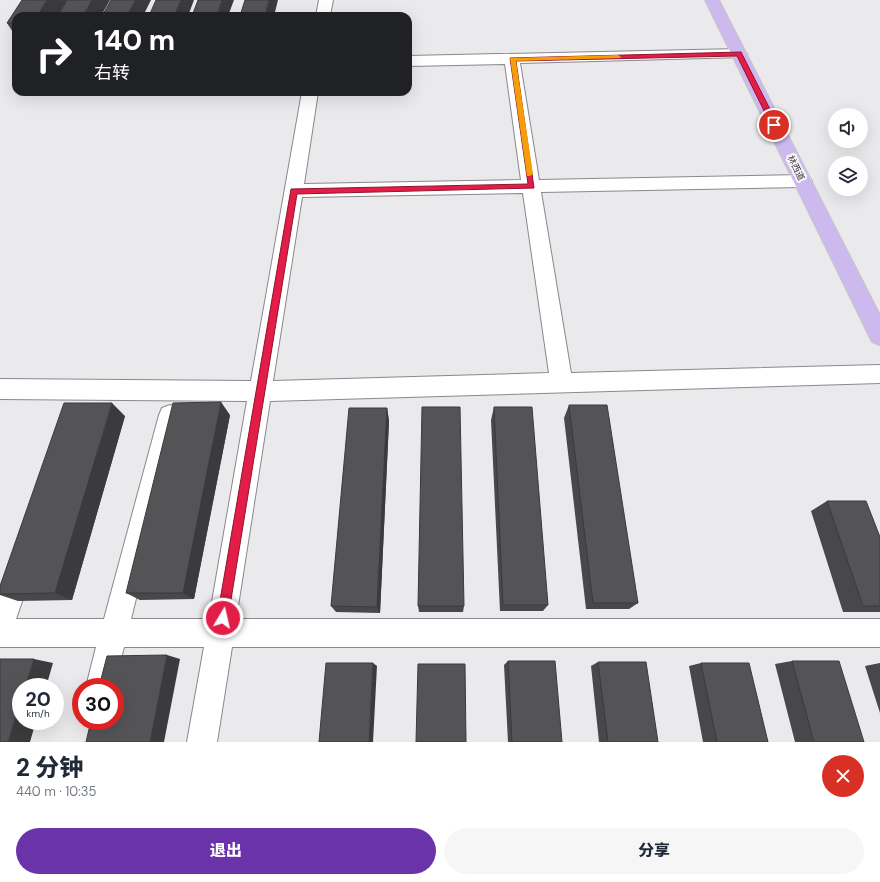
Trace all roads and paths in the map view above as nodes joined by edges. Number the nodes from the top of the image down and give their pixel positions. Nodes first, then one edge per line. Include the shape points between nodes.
1 (326, 0) edge
2 (712, 0) edge
3 (324, 12) edge
4 (739, 54) junction
5 (512, 59) junction
6 (412, 62) edge
7 (309, 96) edge
8 (803, 181) junction
9 (532, 186) junction
10 (294, 191) junction
11 (880, 336) edge
12 (880, 374) edge
13 (561, 382) junction
14 (0, 389) edge
15 (176, 390) junction
16 (260, 391) junction
17 (28, 546) edge
18 (0, 627) edge
19 (0, 633) edge
20 (114, 633) junction
21 (220, 633) junction
22 (880, 633) edge
23 (102, 678) edge
24 (202, 742) edge

1 - 3 street
2 - 4 main road, 林西道
4 - 5 street
4 - 8 main road, 林西道
5 - 6 street
5 - 9 street
7 - 10 street
8 - 9 street
8 - 11 main road, 林西道
9 - 10 street
9 - 13 street
10 - 16 street
12 - 13 street
13 - 16 street
14 - 15 street via 78,401
15 - 16 street
15 - 20 street
16 - 21 street
17 - 18 street
19 - 20 street
20 - 21 street
20 - 23 street
21 - 22 street
21 - 24 street

